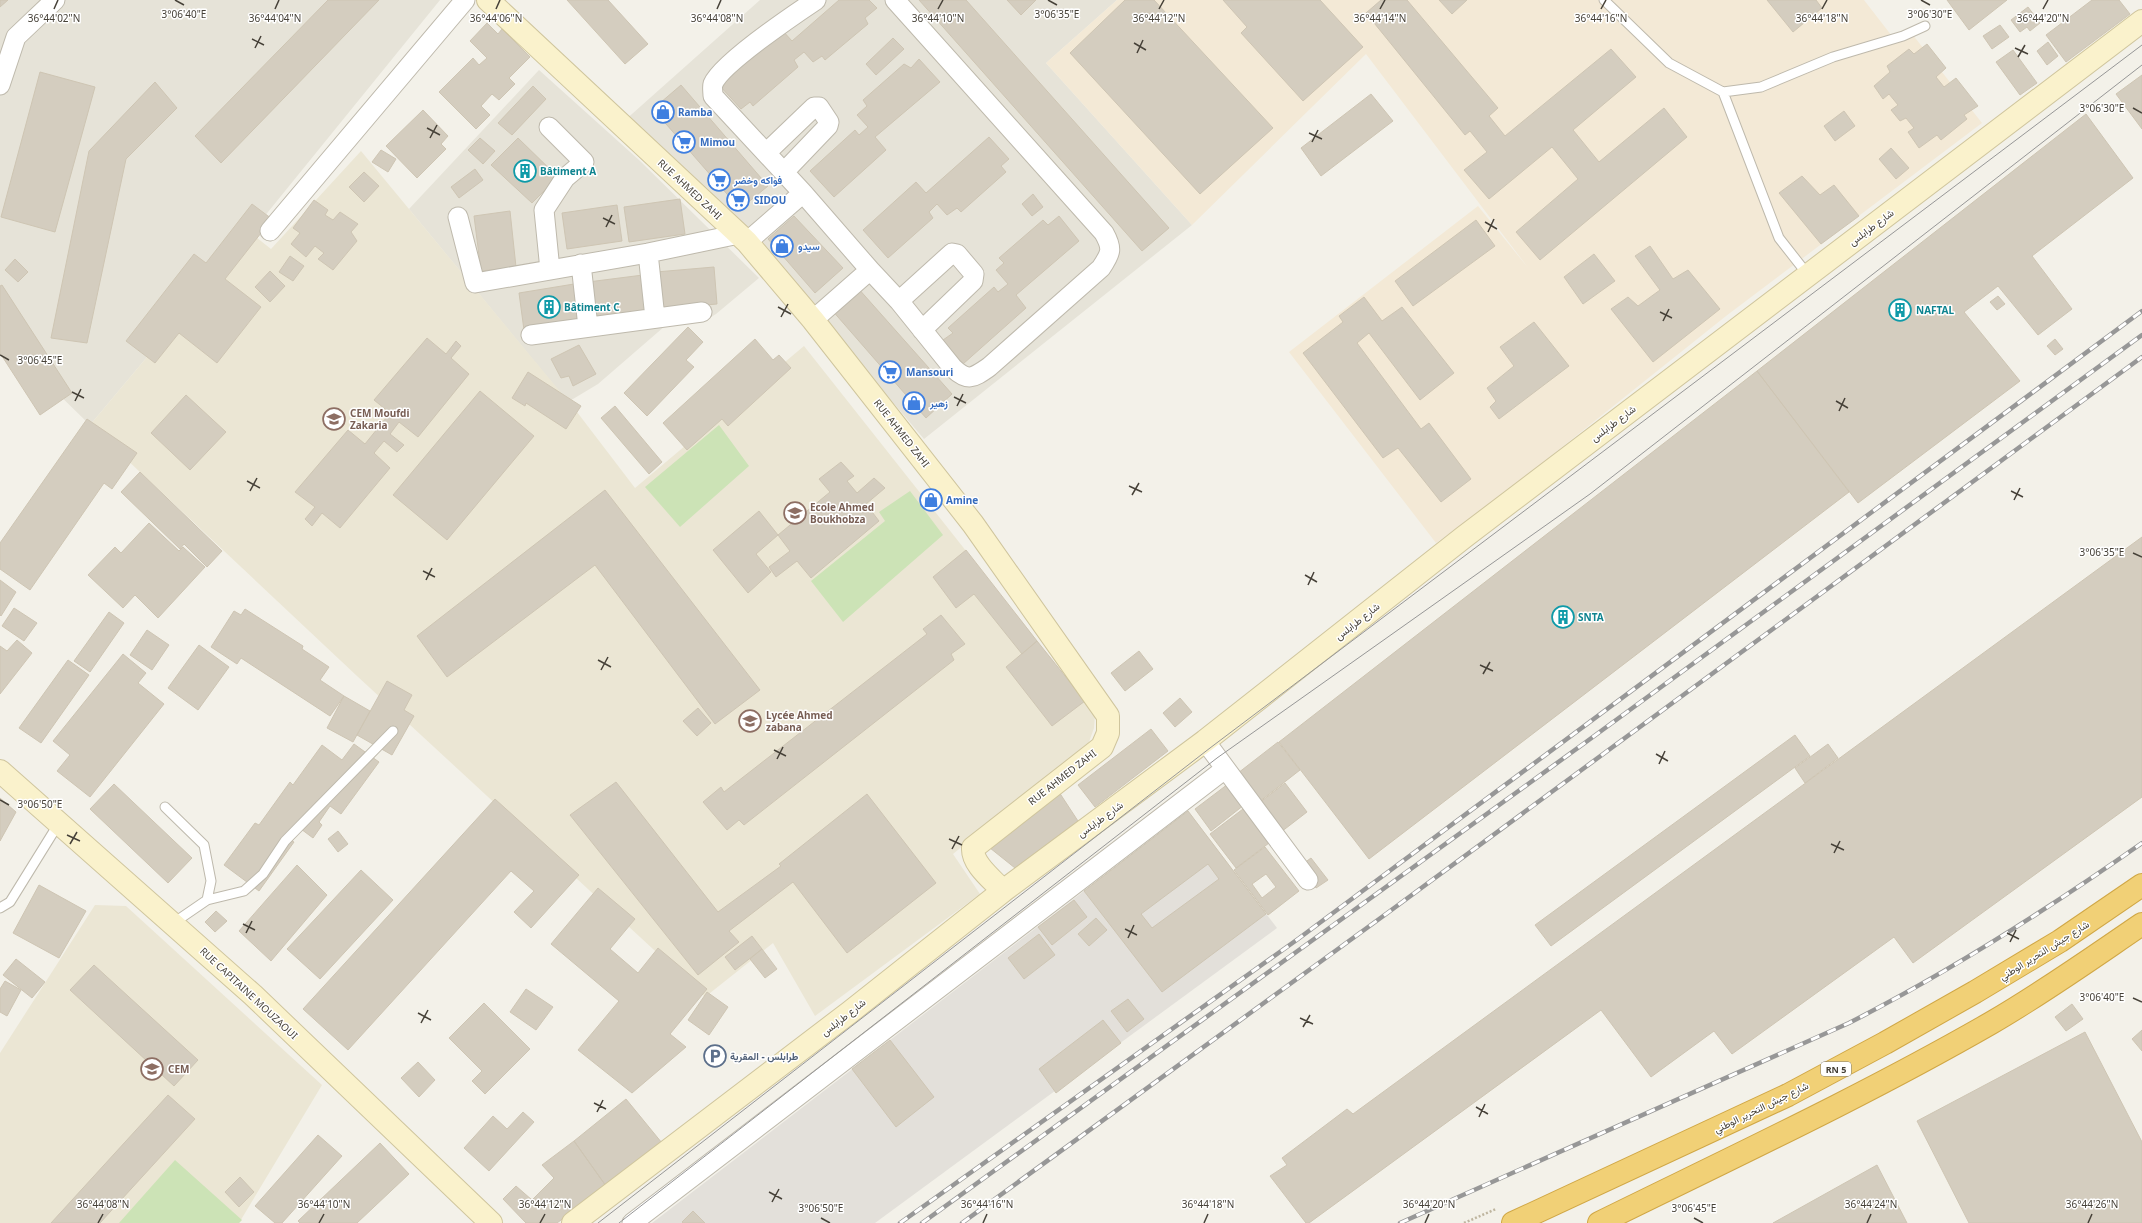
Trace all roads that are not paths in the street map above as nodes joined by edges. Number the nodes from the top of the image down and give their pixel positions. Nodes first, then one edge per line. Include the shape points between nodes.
1 (55, 0) edge
2 (465, 0) edge
3 (488, 0) edge
4 (816, 0) edge
5 (895, 0) edge
6 (1604, 0) edge
7 (2142, 21) edge
8 (1924, 26) dead end
9 (0, 85) edge
10 (1722, 92) junction
11 (548, 127) dead end
12 (766, 152) junction
13 (784, 172) junction
14 (804, 193) junction
15 (458, 217) dead end
16 (270, 231) dead end
17 (743, 238) junction
18 (648, 253) junction
19 (582, 264) junction
20 (550, 270) junction
21 (870, 270) junction
22 (1808, 275) junction
23 (899, 301) junction
24 (702, 312) dead end
25 (655, 318) junction
26 (813, 320) junction
27 (588, 327) junction
28 (922, 330) junction
29 (531, 335) dead end
30 (393, 731) dead end
31 (1205, 741) junction
32 (1225, 768) junction
33 (0, 771) edge
34 (165, 807) dead end
35 (59, 823) junction
36 (1308, 880) dead end
37 (2142, 885) edge
38 (1003, 891) junction
39 (207, 900) junction
40 (0, 908) edge
41 (172, 924) junction
42 (2142, 924) edge
43 (491, 1223) edge
44 (573, 1223) edge
45 (632, 1223) edge
46 (1513, 1223) edge
47 (1600, 1223) edge

1 - 9 street via 16,37
2 - 16 street
3 - 17 main road, RUE AHMED ZAHI
4 - 12 street via 763,38 718,76 713,85 713,96
5 - 28 street via 1104,233 1111,245 1110,255 1102,268 975,377 962,377
6 - 10 lane via 1669,63
7 - 22 main road, شارع طرابلس
8 - 10 lane via 1903,36 1833,57 1761,87
10 - 22 lane via 1779,238
11 - 20 street via 584,162 565,178 544,210
12 - 13 street
12 - 13 street via 814,107 819,107 829,122 828,126
13 - 14 street
14 - 17 street
14 - 21 street
15 - 20 street via 475,282
17 - 18 street
17 - 26 main road, RUE AHMED ZAHI
18 - 19 street
18 - 25 street
19 - 20 street
19 - 27 street
21 - 23 street
21 - 26 street
22 - 31 main road, شارع طرابلس via 1464,536
23 - 28 street
23 - 28 street via 952,253 958,254 974,274 973,281
24 - 25 street
25 - 27 street
26 - 38 main road, RUE AHMED ZAHI via 973,524 1108,716 1108,732 1102,747 973,848 973,855 980,866
27 - 29 street
30 - 39 lane via 285,841 263,874 244,891
31 - 32 street
31 - 38 main road, شارع طرابلس
32 - 36 street
32 - 45 street
33 - 35 main road, RUE CAPITAINE MOUZAOUI
34 - 39 lane via 204,845 211,881
35 - 40 lane via 10,902
35 - 41 main road, RUE CAPITAINE MOUZAOUI
37 - 46 highway, شارع جيش التحرير الوطني / RN 5 via 2060,941 1975,992 1788,1095
38 - 44 main road, شارع طرابلس via 850,1012
39 - 41 lane
41 - 43 main road, RUE CAPITAINE MOUZAOUI via 252,995
42 - 47 highway via 2082,966 1991,1022 1803,1123

